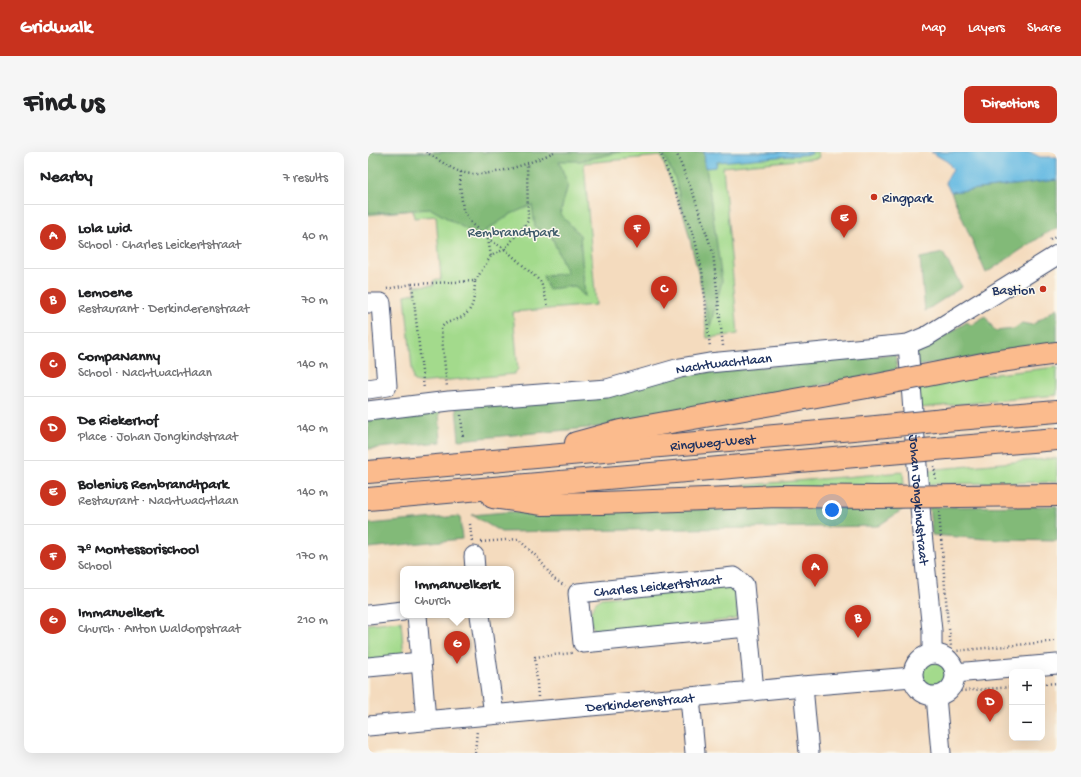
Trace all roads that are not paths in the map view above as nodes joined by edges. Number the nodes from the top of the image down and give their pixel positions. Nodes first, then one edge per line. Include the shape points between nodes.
1 (1057, 255) edge
2 (368, 303) edge
3 (908, 344) junction
4 (1057, 353) edge
5 (368, 389) edge
6 (368, 411) edge
7 (1057, 411) edge
8 (1057, 439) edge
9 (521, 458) junction
10 (368, 472) edge
11 (450, 492) junction
12 (1057, 495) edge
13 (368, 499) edge
14 (400, 611) edge
15 (368, 615) edge
16 (417, 618) edge
17 (480, 618) edge
18 (747, 627) junction
19 (421, 662) junction
20 (1057, 664) edge
21 (368, 667) edge
22 (947, 668) junction
23 (912, 677) junction
24 (803, 686) junction
25 (754, 691) junction
26 (936, 696) junction
27 (690, 697) junction
28 (486, 715) junction
29 (426, 720) junction
30 (368, 726) edge
31 (695, 753) edge
32 (808, 753) edge
33 (941, 753) edge

1 - 3 street, Nachtwachtlaan via 927,336
2 - 5 street via 381,303 387,386
3 - 6 street, Nachtwachtlaan via 717,362 680,368 607,389 426,403
3 - 22 street, Johan Jongkindstraat via 932,631
4 - 9 highway, bridge via 948,370 620,431
7 - 9 highway, Ringweg-West, bridge
8 - 11 highway, Ringweg-West, bridge
9 - 10 highway, Ringweg-West
11 - 12 highway, bridge via 543,504 779,496
11 - 13 highway, Ringweg-West
14 - 15 street
16 - 19 street
17 - 28 street
18 - 18 street, Charles Leickertstraat via 744,585 734,577 578,593 583,643
18 - 25 street, Charles Leickertstraat
19 - 21 street
19 - 29 street
20 - 22 street
22 - 23 street via 922,657 917,661
22 - 26 street via 947,692
23 - 24 street, Derkinderenstraat
23 - 26 street via 914,684 924,694
24 - 25 street, Derkinderenstraat
24 - 32 street
25 - 27 street, Derkinderenstraat
26 - 33 street
27 - 28 street, Derkinderenstraat
27 - 31 street
28 - 29 street, Derkinderenstraat
29 - 30 street, Derkinderenstraat

